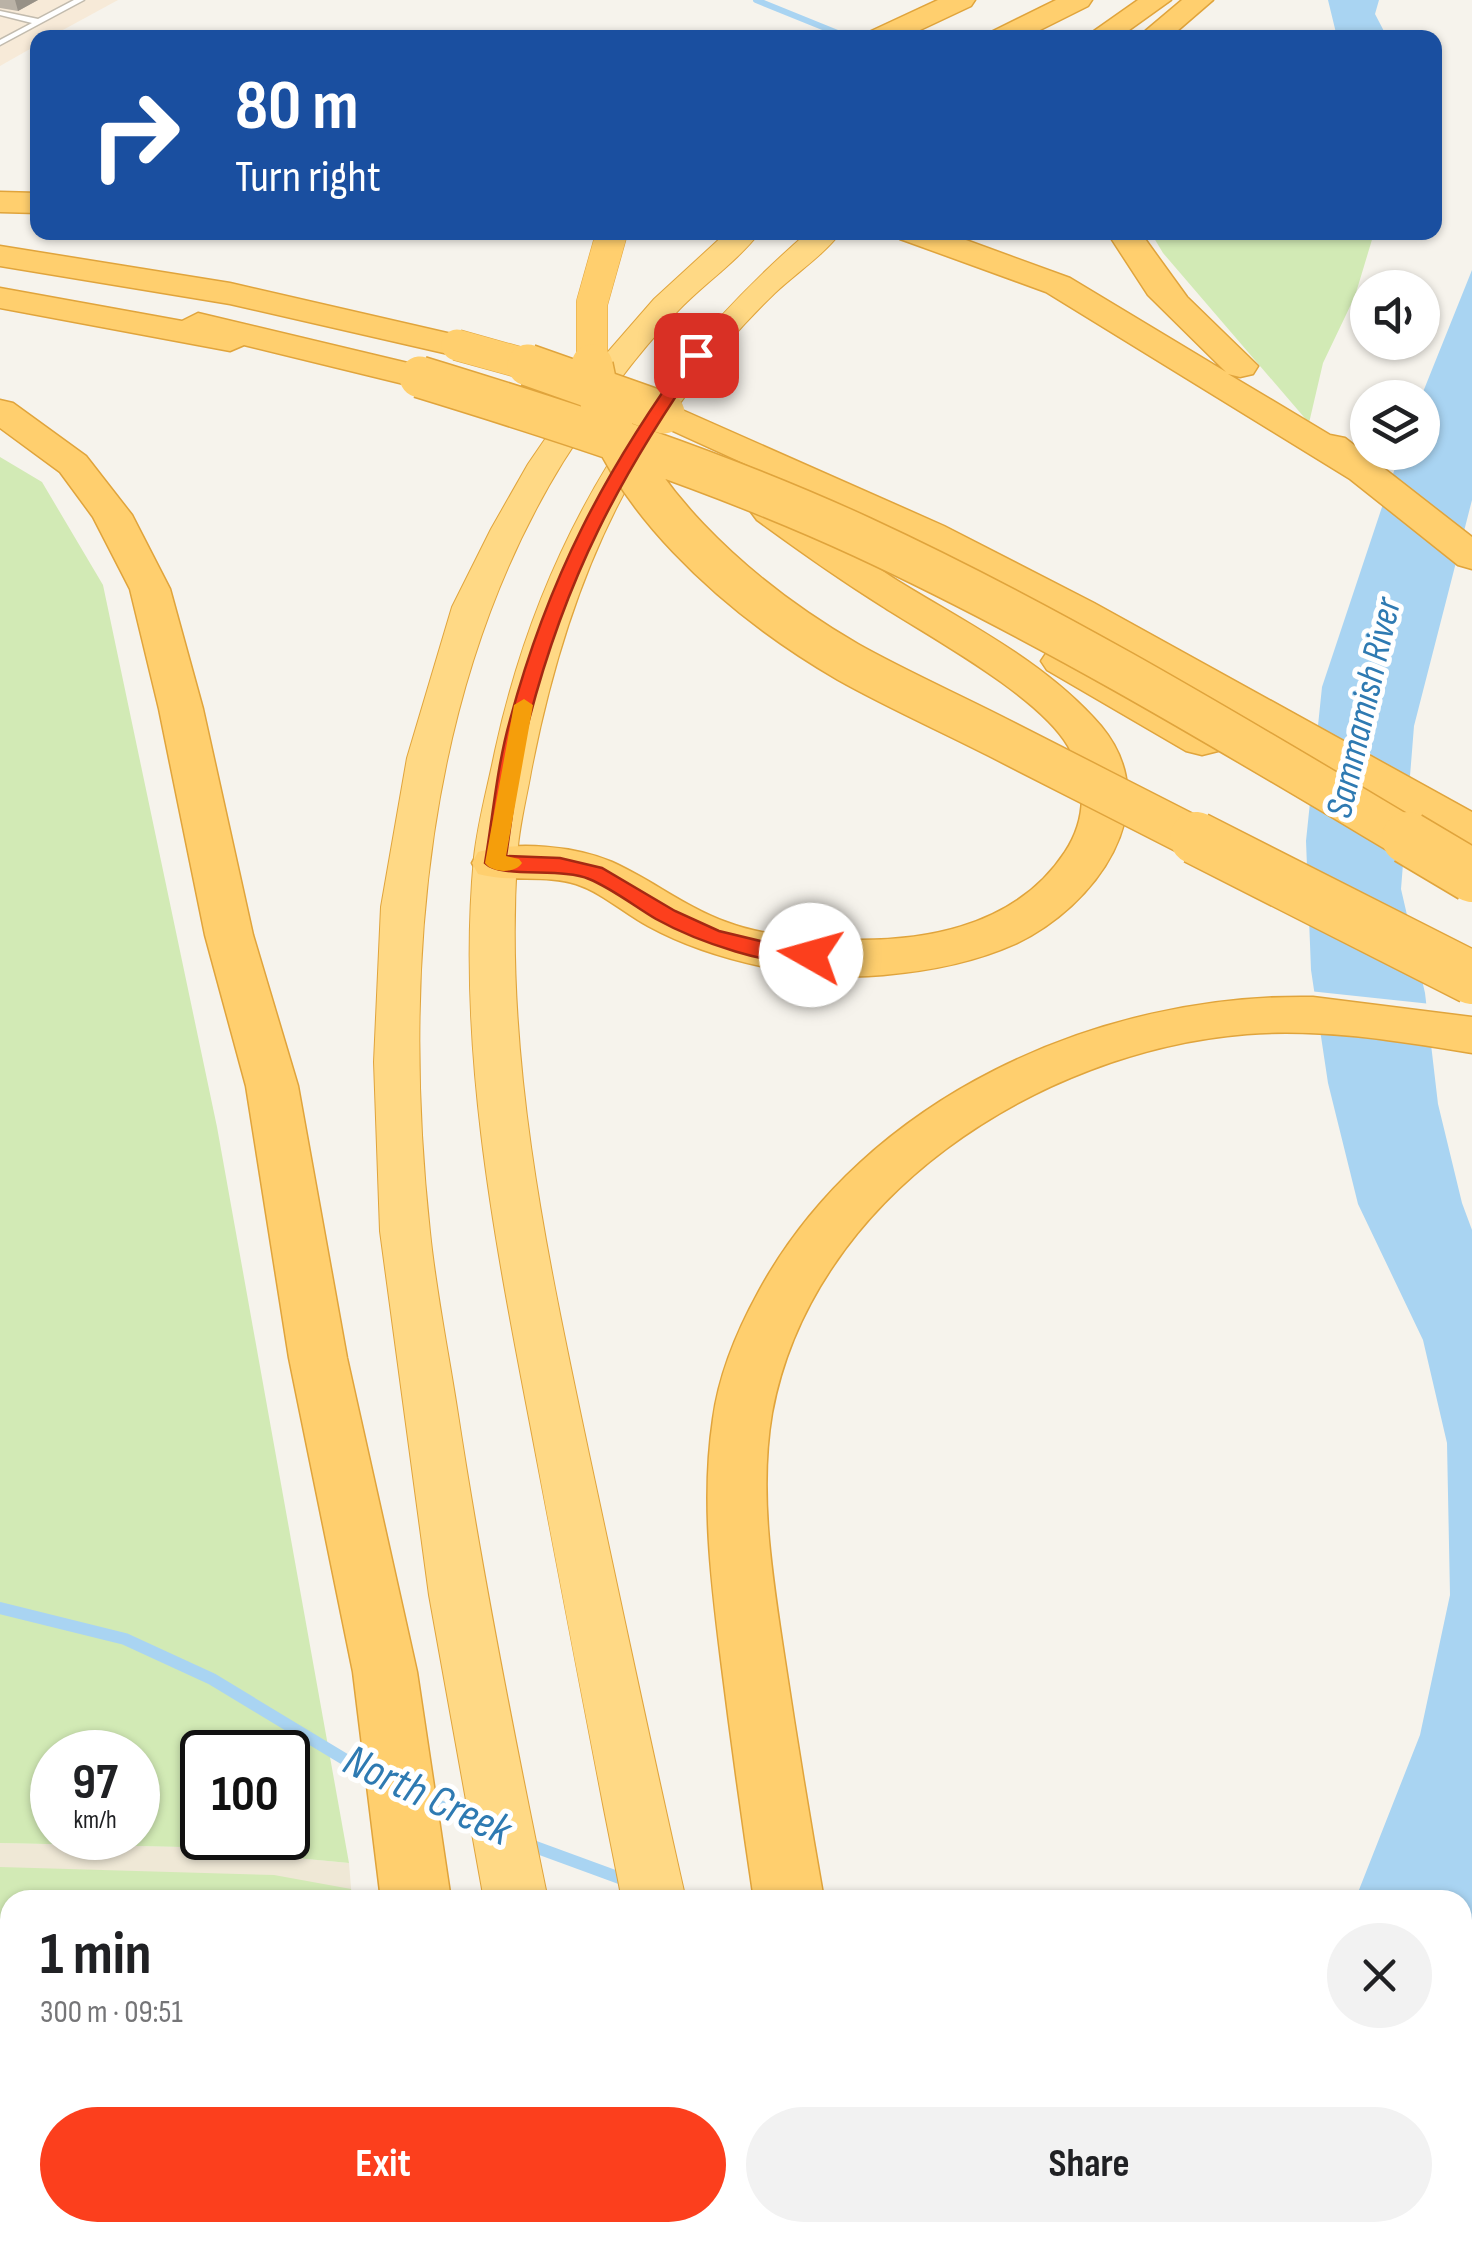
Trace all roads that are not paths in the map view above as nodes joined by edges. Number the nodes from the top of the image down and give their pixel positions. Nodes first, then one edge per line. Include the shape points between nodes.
1 (80, 0) edge
2 (1078, 0) edge
3 (1092, 0) edge
4 (1157, 0) edge
5 (1200, 0) edge
6 (948, 6) edge
7 (0, 13) edge
8 (40, 22) junction
9 (897, 30) edge
10 (1018, 30) edge
11 (1044, 30) edge
12 (1110, 30) edge
13 (1161, 30) edge
14 (0, 43) edge
15 (0, 202) edge
16 (30, 202) edge
17 (609, 240) edge
18 (737, 240) edge
19 (817, 240) edge
20 (934, 240) edge
21 (1127, 240) edge
22 (0, 256) edge
23 (0, 266) edge
24 (0, 288) edge
25 (0, 298) edge
26 (431, 366) junction
27 (1237, 380) junction
28 (0, 410) edge
29 (771, 512) junction
30 (1472, 557) edge
31 (1472, 832) edge
32 (1472, 848) edge
33 (495, 863) junction
34 (1472, 876) edge
35 (1472, 896) edge
36 (1472, 978) edge
37 (1472, 1036) edge
38 (415, 1890) edge
39 (514, 1890) edge
40 (652, 1890) edge
41 (787, 1890) edge

1 - 8 lane
2 - 10 highway
3 - 11 highway
4 - 12 highway
5 - 13 highway
6 - 9 highway
7 - 8 lane
8 - 14 lane
15 - 16 highway
17 - 36 highway, bridge via 587,317 593,380 608,425 641,482 699,550 762,605 847,661
18 - 39 highway via 605,376 544,464 471,606 427,758 403,908 397,1062 406,1231 457,1595
19 - 33 highway via 696,355 590,521 545,632 518,724
20 - 27 highway via 1058,285
21 - 27 highway
22 - 26 highway via 223,291
23 - 26 highway via 301,320
24 - 26 highway
25 - 26 highway via 239,341
26 - 29 highway
26 - 31 highway, bridge via 567,376 694,424 1079,612
26 - 32 highway via 673,434 844,506 1037,604
26 - 34 highway, bridge via 864,538 1070,643
27 - 30 highway
28 - 38 highway via 73,464 112,515 150,589 229,935 272,1086 318,1358 385,1672
29 - 33 highway via 1026,680 1085,736 1104,776 1103,830 1076,872 1046,905 998,932 879,959 777,953 667,916 595,873
29 - 35 highway via 946,595
33 - 40 highway via 504,1120 529,1290
37 - 41 highway via 1401,1023 1284,1015 1188,1024 1099,1048 987,1098 941,1127 866,1185 801,1262 759,1350 735,1482 745,1606

